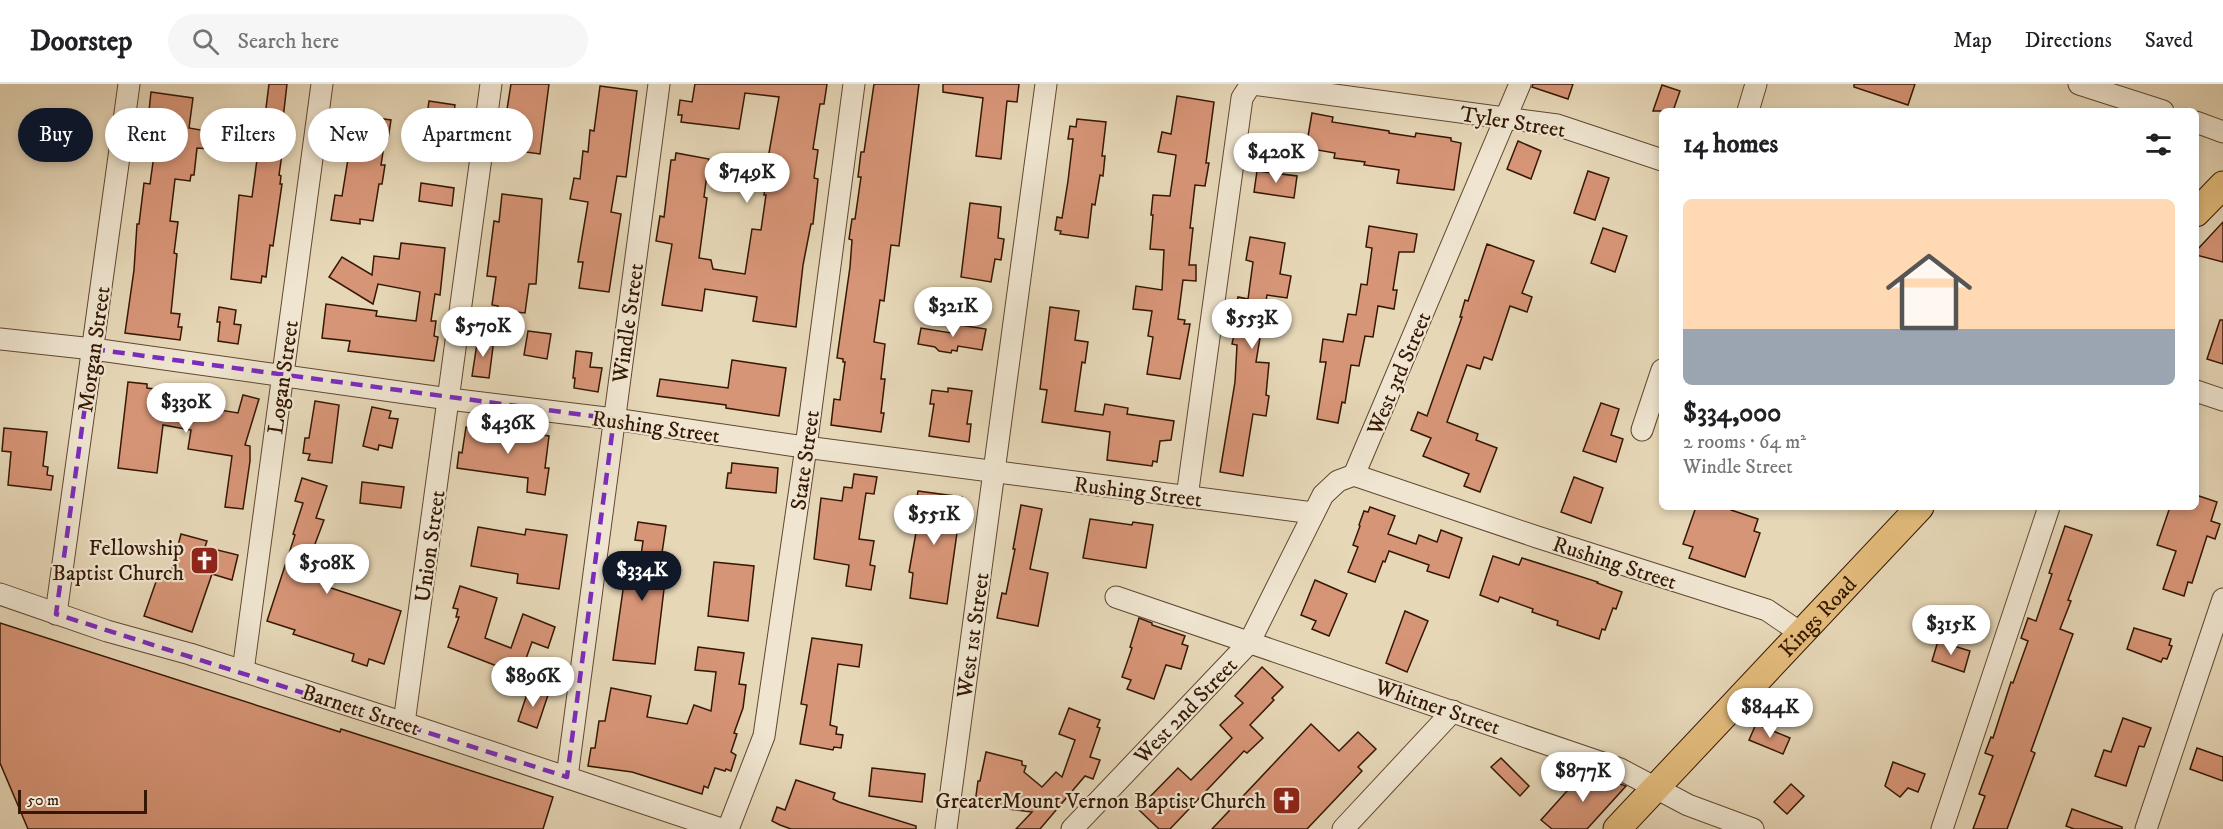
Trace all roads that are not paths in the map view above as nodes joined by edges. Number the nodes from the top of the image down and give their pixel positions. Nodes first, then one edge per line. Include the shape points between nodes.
1 (129, 84) edge
2 (322, 84) edge
3 (491, 84) edge
4 (659, 84) edge
5 (854, 84) edge
6 (1046, 84) edge
7 (1252, 84) edge
8 (1520, 84) edge
9 (1756, 84) edge
10 (2079, 84) edge
11 (2112, 89) edge
12 (1749, 108) edge
13 (2156, 108) edge
14 (1506, 118) junction
15 (2199, 123) edge
16 (2223, 132) edge
17 (1659, 159) edge
18 (2223, 185) edge
19 (2199, 210) edge
20 (0, 339) edge
21 (93, 349) junction
22 (282, 375) junction
23 (1659, 379) edge
24 (2199, 392) edge
25 (449, 399) junction
26 (2223, 400) edge
27 (614, 419) junction
28 (1642, 430) dead end
29 (806, 447) junction
30 (994, 472) junction
31 (1354, 475) junction
32 (1187, 497) junction
33 (1917, 510) edge
34 (2048, 510) edge
35 (1312, 513) junction
36 (0, 594) edge
37 (1116, 597) dead end
38 (2223, 599) edge
39 (56, 614) junction
40 (1802, 634) junction
41 (1249, 643) junction
42 (243, 671) junction
43 (1453, 711) junction
44 (404, 723) junction
45 (567, 777) junction
46 (1656, 788) junction
47 (721, 829) edge
48 (728, 829) edge
49 (946, 829) edge
50 (1072, 829) edge
51 (1343, 829) edge
52 (1617, 829) edge
53 (1752, 829) edge
54 (1942, 829) edge
55 (2146, 829) edge

1 - 21 street, Morgan Street
2 - 22 street, Logan Street
3 - 25 street, Union Street
4 - 27 street, Windle Street
5 - 29 street, State Street
6 - 30 street, West 1st Street
7 - 14 street, Tyler Street
7 - 32 street via 1242,98
8 - 14 street, West 3rd Street
9 - 12 street
10 - 11 street
11 - 13 street
14 - 17 street, Tyler Street via 1557,125
14 - 31 street, West 3rd Street
15 - 16 street
18 - 19 main road
20 - 21 street, Rushing Street
21 - 22 street, Rushing Street
21 - 39 street, Morgan Street
22 - 25 street, Rushing Street
22 - 42 street, Logan Street
23 - 28 street
24 - 26 street
25 - 27 street, Rushing Street
25 - 44 street, Union Street
27 - 29 street, Rushing Street
27 - 45 street, Windle Street
29 - 30 street, Rushing Street
29 - 48 street, State Street via 764,736
30 - 32 street, Rushing Street
30 - 49 street, West 1st Street
31 - 35 street via 1338,481
31 - 40 street, Rushing Street via 1767,610
32 - 35 street, Rushing Street
33 - 40 main road, Kings Road
34 - 54 street
35 - 41 street
36 - 39 street, Barnett Street
37 - 41 street, Whitner Street
38 - 55 street
39 - 42 street, Barnett Street
40 - 46 main road, Kings Road
41 - 43 street, Whitner Street
41 - 50 street, West 2nd Street
42 - 44 street, Barnett Street
43 - 46 street, Whitner Street via 1620,769
43 - 51 street
44 - 45 street, Barnett Street
45 - 47 street, Barnett Street
46 - 52 main road, Kings Road
46 - 53 street, Whitner Street via 1688,805

